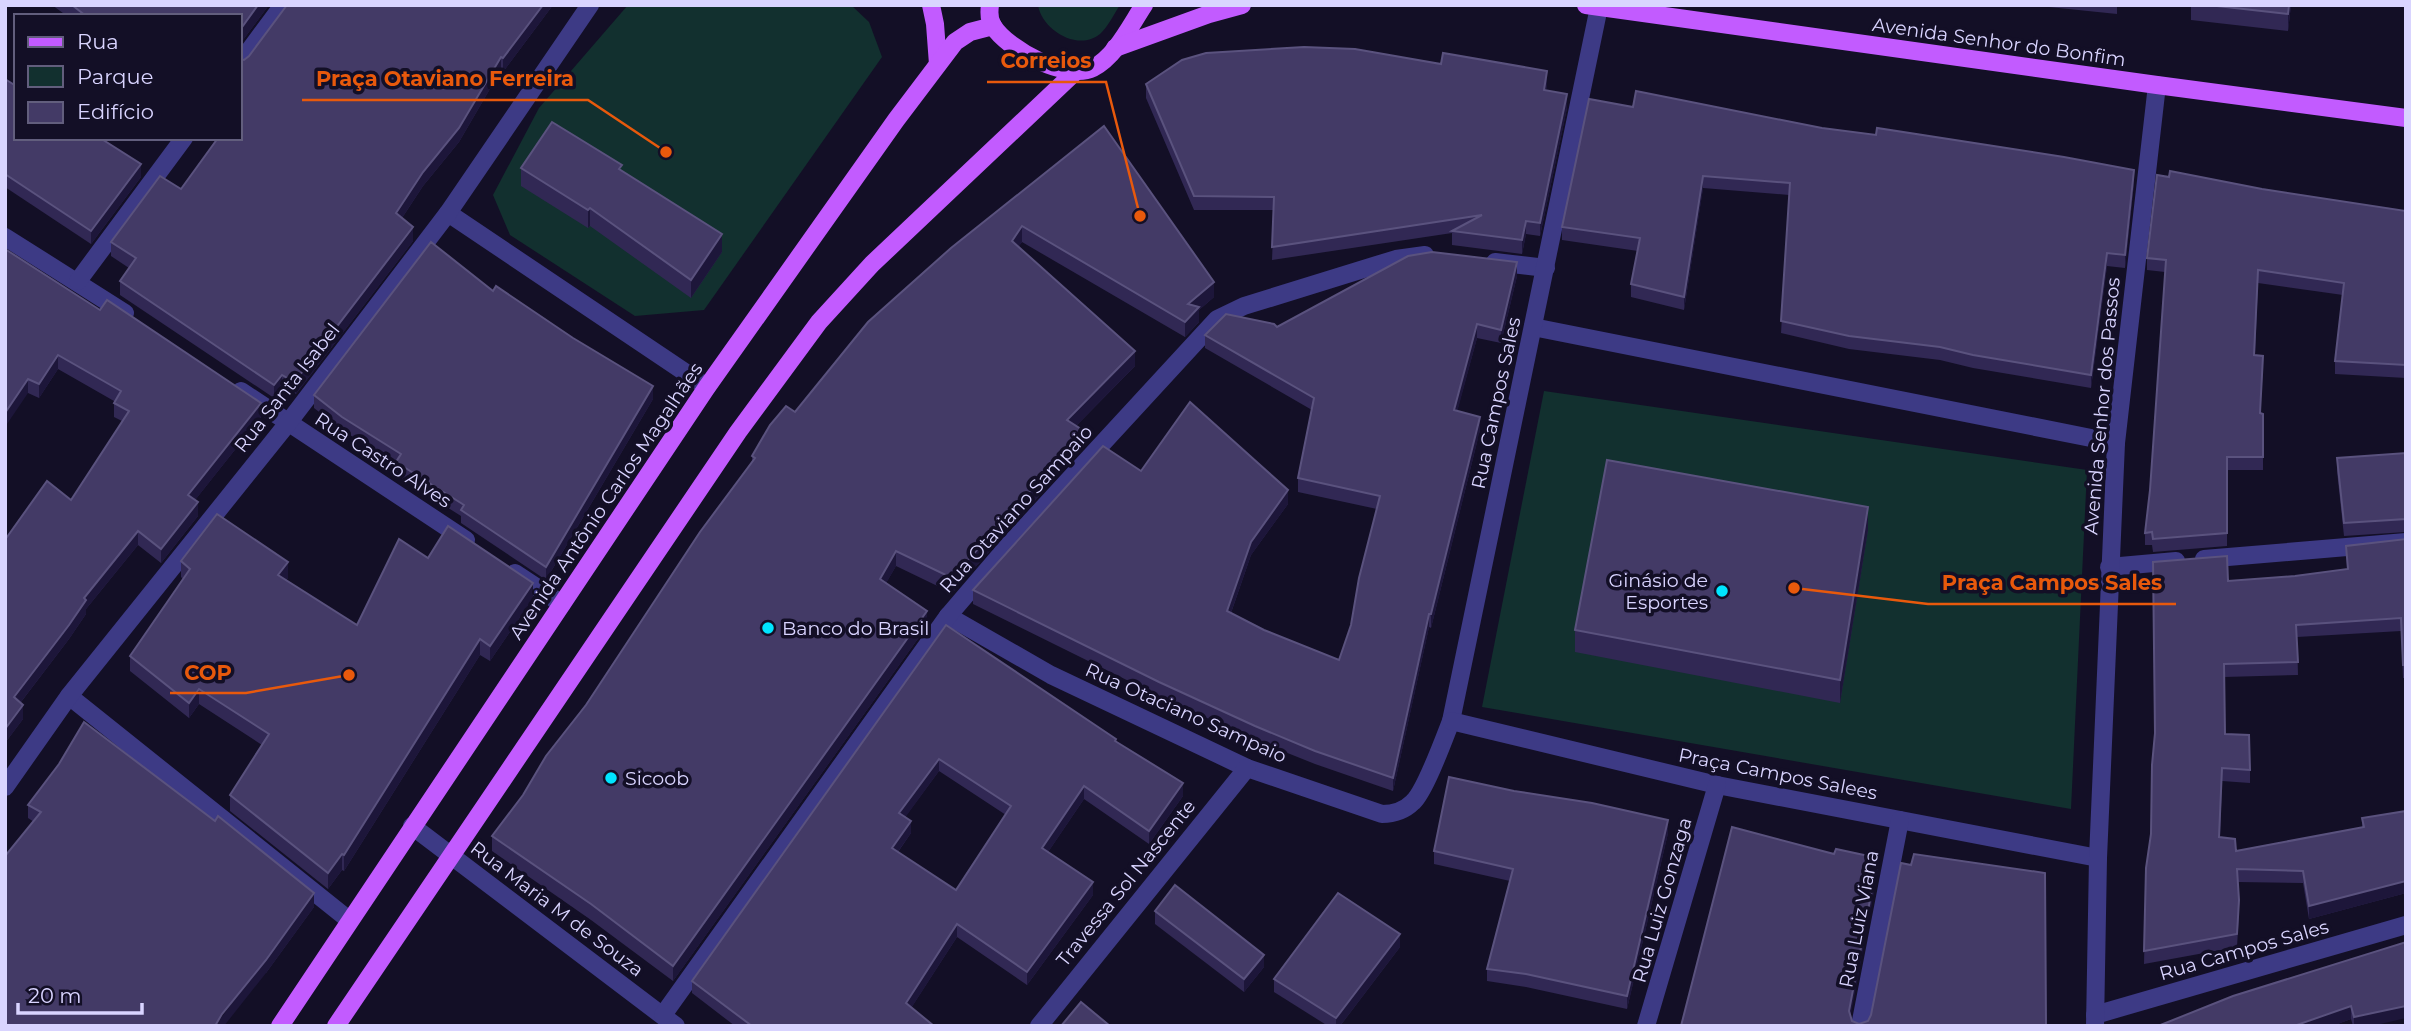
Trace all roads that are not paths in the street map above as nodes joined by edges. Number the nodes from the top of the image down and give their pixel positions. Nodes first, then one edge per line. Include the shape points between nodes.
1 (283, 5) edge
2 (590, 5) edge
3 (931, 5) edge
4 (1144, 5) edge
5 (1242, 5) edge
6 (988, 6) edge
7 (1593, 6) edge
8 (993, 26) junction
9 (1115, 48) junction
10 (242, 60) edge
11 (938, 64) junction
12 (1075, 72) junction
13 (2157, 85) junction
14 (2406, 118) edge
15 (183, 140) edge
16 (448, 213) junction
17 (5, 237) edge
18 (1445, 256) edge
19 (1483, 260) edge
20 (1546, 268) junction
21 (78, 281) junction
22 (144, 326) edge
23 (1533, 327) junction
24 (222, 378) edge
25 (707, 387) junction
26 (288, 423) junction
27 (2116, 443) junction
28 (2406, 542) edge
29 (482, 551) edge
30 (505, 566) edge
31 (2109, 567) junction
32 (562, 604) junction
33 (948, 616) junction
34 (69, 696) junction
35 (1451, 721) junction
36 (1247, 768) junction
37 (1717, 785) junction
38 (5, 787) edge
39 (1415, 801) joint
40 (1900, 820) junction
41 (412, 826) junction
42 (450, 857) junction
43 (2098, 858) junction
44 (349, 920) junction
45 (2406, 925) edge
46 (2095, 1020) edge
47 (670, 1021) edge
48 (1648, 1021) edge
49 (280, 1026) edge
50 (337, 1026) edge
51 (1039, 1026) edge
52 (1631, 1026) edge
53 (1860, 1026) edge

1 - 10 street
2 - 16 street, Rua Santa Isabel
3 - 11 main road
4 - 9 main road
5 - 9 main road
6 - 8 main road
7 - 13 main road, Avenida Senhor do Bonfim
7 - 20 street, Rua Campos Sales
8 - 11 main road, Avenida Antônio Carlos Magalhães via 962,37
8 - 12 main road via 1026,53
9 - 12 main road via 1091,69
11 - 25 main road, Avenida Antônio Carlos Magalhães
12 - 42 main road via 872,264 819,322 738,432
13 - 14 main road, Avenida Senhor do Bonfim
13 - 27 street, Avenida Senhor dos Passos
15 - 21 street
16 - 25 street
16 - 26 street, Rua Santa Isabel
17 - 21 street
18 - 33 street, Rua Otaviano Sampaio via 1396,259 1244,306 1217,319
19 - 20 street
20 - 23 street, Rua Campos Sales
21 - 22 street
23 - 27 street
23 - 35 street, Rua Campos Sales
24 - 26 street, Rua Castro Alves
25 - 32 main road, Avenida Antônio Carlos Magalhães
26 - 29 street, Rua Castro Alves
26 - 34 street, Rua Santa Isabel
27 - 31 street, Avenida Senhor dos Passos
28 - 31 street
30 - 32 street
31 - 43 street, Avenida Senhor dos Passos
32 - 41 main road, Avenida Antônio Carlos Magalhães
33 - 36 street, Rua Otaciano Sampaio via 1051,675
33 - 47 street, Rua Otaviano Sampaio
34 - 38 street, Rua Santa Isabel
34 - 44 street
35 - 37 street, Praça Campos Salees
35 - 39 street, Rua Campos Sales
36 - 39 street, Rua Otaciano Sampaio via 1382,814 1392,814
36 - 51 street, Travessa Sol Nascente
37 - 40 street, Praça Campos Salees
37 - 48 street, Rua Luiz Gonzaga
40 - 43 street, Praça Campos Salees
40 - 53 street, Rua Luiz Viana
41 - 42 street, Rua Maria M de Souza
41 - 44 main road, Avenida Antônio Carlos Magalhães
42 - 47 street, Rua Maria M de Souza
42 - 50 main road
43 - 46 street, Avenida Senhor dos Passos
44 - 49 main road, Avenida Antônio Carlos Magalhães
45 - 46 street, Rua Campos Sales
48 - 52 street

